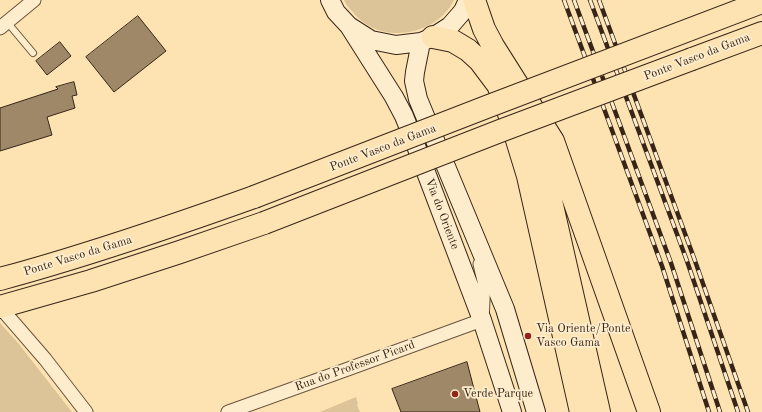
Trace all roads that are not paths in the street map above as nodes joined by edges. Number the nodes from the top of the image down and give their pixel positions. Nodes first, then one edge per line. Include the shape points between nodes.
1 (34, 0) edge
2 (330, 0) edge
3 (468, 0) edge
4 (474, 0) edge
5 (762, 2) edge
6 (4, 25) edge
7 (349, 26) junction
8 (762, 33) edge
9 (427, 40) junction
10 (762, 44) edge
11 (33, 54) dead end
12 (692, 59) junction
13 (506, 67) junction
14 (468, 220) junction
15 (0, 279) edge
16 (0, 307) edge
17 (482, 320) junction
18 (535, 408) edge
19 (86, 412) edge
20 (228, 412) edge
21 (512, 412) edge
22 (581, 412) edge
23 (599, 412) edge
24 (649, 412) edge

1 - 6 street
2 - 7 street via 336,12
3 - 9 street via 463,11 450,26
4 - 13 highway via 488,37
5 - 15 highway, Ponte Vasco da Gama, bridge via 254,197 92,252
6 - 11 lane
7 - 9 street via 371,40 396,45
7 - 17 street, Via do Oriente via 404,116
8 - 12 highway, Ponte Vasco da Gama
9 - 14 street, Via do Oriente via 414,82
9 - 22 highway via 452,41 460,45 480,62 498,85 503,97 528,176
10 - 12 highway
12 - 16 highway, Ponte Vasco da Gama, bridge via 264,223 91,281
13 - 23 highway via 544,170
13 - 24 highway via 553,141
14 - 17 street via 484,281
14 - 18 street, Via do Oriente via 505,309
16 - 19 street
17 - 18 street via 504,342
17 - 20 street, Rua do Professor Picard
17 - 21 street, Via do Oriente

